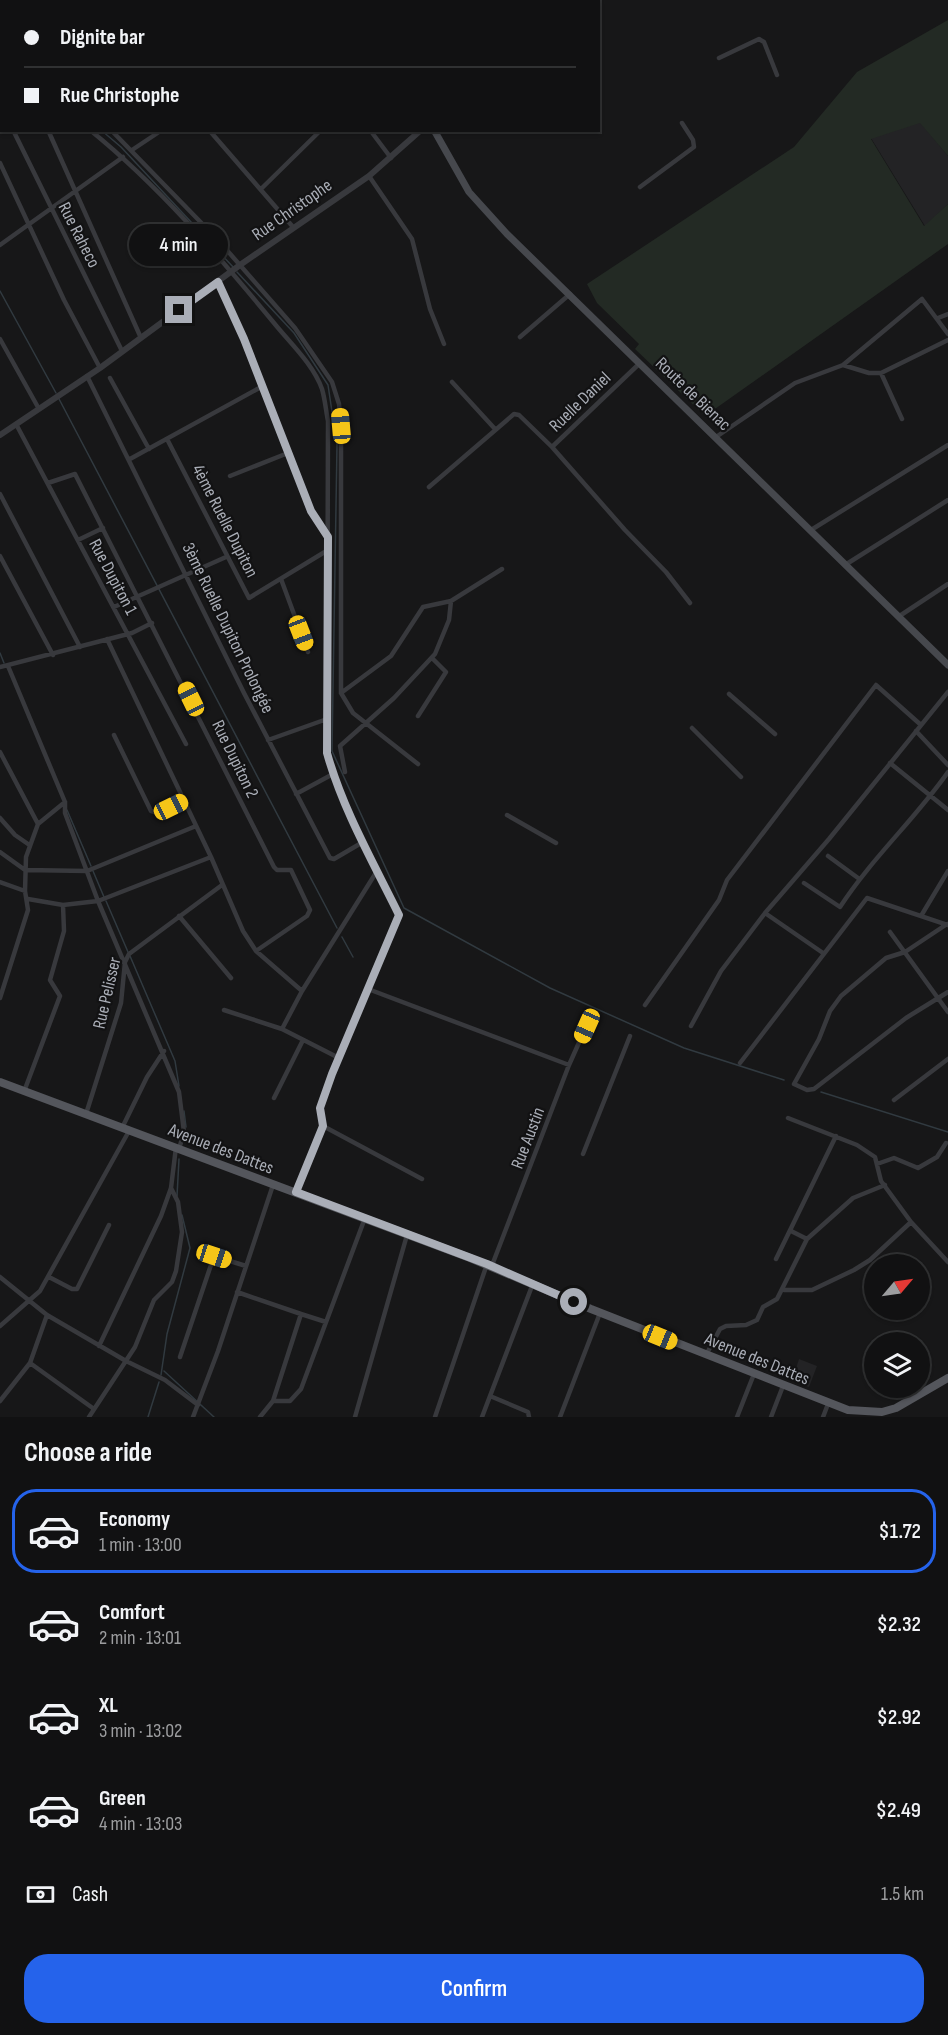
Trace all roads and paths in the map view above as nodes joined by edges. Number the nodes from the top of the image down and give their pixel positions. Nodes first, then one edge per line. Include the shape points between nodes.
1 (719, 58) dead end
2 (777, 75) dead end
3 (682, 123) dead end
4 (14, 132) edge
5 (49, 132) edge
6 (92, 132) edge
7 (113, 132) edge
8 (159, 132) edge
9 (211, 132) edge
10 (319, 132) edge
11 (372, 132) edge
12 (419, 132) edge
13 (435, 132) edge
14 (132, 150) junction
15 (123, 157) junction
16 (391, 158) junction
17 (0, 163) edge
18 (369, 176) junction
19 (640, 187) dead end
20 (261, 189) junction
21 (76, 191) junction
22 (51, 209) junction
23 (27, 225) junction
24 (292, 227) junction
25 (0, 245) edge
26 (240, 265) junction
27 (231, 271) junction
28 (218, 282) junction
29 (570, 294) junction
30 (948, 314) edge
31 (938, 318) junction
32 (948, 334) edge
33 (520, 337) dead end
34 (141, 338) junction
35 (0, 339) edge
36 (948, 340) edge
37 (444, 344) dead end
38 (122, 351) junction
39 (640, 363) junction
40 (843, 365) junction
41 (100, 368) junction
42 (881, 372) junction
43 (87, 376) junction
44 (110, 378) dead end
45 (452, 382) dead end
46 (261, 387) junction
47 (39, 409) junction
48 (902, 419) dead end
49 (16, 424) junction
50 (495, 429) junction
51 (0, 435) edge
52 (716, 437) junction
53 (167, 439) junction
54 (948, 445) edge
55 (552, 447) junction
56 (149, 449) junction
57 (288, 453) junction
58 (130, 459) junction
59 (230, 476) dead end
60 (48, 483) junction
61 (429, 487) dead end
62 (0, 494) edge
63 (948, 500) edge
64 (103, 528) junction
65 (811, 530) junction
66 (328, 537) junction
67 (78, 540) junction
68 (328, 550) junction
69 (0, 556) edge
70 (226, 557) junction
71 (845, 564) junction
72 (502, 569) dead end
73 (186, 573) junction
74 (280, 579) junction
75 (948, 584) edge
76 (138, 595) junction
77 (451, 601) junction
78 (690, 603) dead end
79 (114, 607) junction
80 (898, 617) junction
81 (152, 623) junction
82 (128, 633) junction
83 (108, 639) junction
84 (80, 647) junction
85 (308, 652) dead end
86 (52, 655) junction
87 (432, 658) junction
88 (948, 665) edge
89 (4, 667) edge
90 (948, 692) edge
91 (341, 693) junction
92 (729, 694) dead end
93 (418, 716) dead end
94 (327, 719) junction
95 (366, 724) junction
96 (921, 725) junction
97 (692, 728) dead end
98 (916, 731) junction
99 (775, 734) dead end
100 (114, 735) dead end
101 (268, 740) junction
102 (186, 744) dead end
103 (0, 752) edge
104 (890, 763) junction
105 (418, 764) dead end
106 (948, 765) edge
107 (345, 772) dead end
108 (948, 772) edge
109 (333, 774) junction
110 (741, 777) dead end
111 (296, 794) junction
112 (931, 797) junction
113 (184, 801) junction
114 (64, 802) junction
115 (948, 810) edge
116 (507, 815) dead end
117 (0, 818) edge
118 (38, 824) junction
119 (196, 826) junction
120 (363, 842) junction
121 (556, 843) dead end
122 (28, 844) junction
123 (0, 852) edge
124 (828, 856) dead end
125 (212, 857) junction
126 (25, 870) junction
127 (87, 871) junction
128 (377, 871) junction
129 (948, 871) edge
130 (858, 879) junction
131 (0, 882) edge
132 (804, 883) dead end
133 (222, 885) junction
134 (25, 891) junction
135 (27, 899) junction
136 (98, 902) junction
137 (63, 905) junction
138 (765, 913) junction
139 (179, 916) junction
140 (921, 916) junction
141 (948, 925) edge
142 (890, 932) dead end
143 (256, 951) junction
144 (905, 952) junction
145 (823, 953) junction
146 (125, 962) junction
147 (231, 978) dead end
148 (368, 989) junction
149 (302, 991) junction
150 (948, 992) edge
151 (0, 998) edge
152 (938, 998) junction
153 (645, 1005) dead end
154 (224, 1010) dead end
155 (948, 1012) edge
156 (590, 1018) dead end
157 (691, 1026) dead end
158 (282, 1029) junction
159 (630, 1036) dead end
160 (303, 1040) junction
161 (164, 1051) junction
162 (339, 1058) junction
163 (948, 1059) edge
164 (740, 1063) dead end
165 (569, 1065) junction
166 (0, 1082) edge
167 (24, 1089) junction
168 (273, 1098) dead end
169 (894, 1100) dead end
170 (86, 1114) junction
171 (788, 1118) dead end
172 (323, 1126) junction
173 (125, 1130) junction
174 (836, 1136) junction
175 (946, 1143) dead end
176 (178, 1148) junction
177 (583, 1154) dead end
178 (877, 1164) junction
179 (422, 1179) dead end
180 (273, 1185) junction
181 (885, 1185) junction
182 (171, 1188) junction
183 (296, 1192) junction
184 (365, 1218) junction
185 (911, 1222) junction
186 (109, 1225) dead end
187 (791, 1232) junction
188 (407, 1234) junction
189 (807, 1239) junction
190 (201, 1251) dead end
191 (214, 1256) junction
192 (776, 1260) dead end
193 (948, 1262) edge
194 (246, 1266) junction
195 (489, 1266) junction
196 (0, 1277) edge
197 (49, 1277) junction
198 (532, 1286) junction
199 (784, 1290) junction
200 (237, 1292) junction
201 (30, 1302) junction
202 (600, 1313) junction
203 (301, 1314) junction
204 (47, 1315) junction
205 (326, 1322) junction
206 (0, 1326) edge
207 (99, 1346) junction
208 (706, 1355) junction
209 (180, 1357) dead end
210 (126, 1361) junction
211 (30, 1363) junction
212 (754, 1374) junction
213 (948, 1378) edge
214 (783, 1386) junction
215 (490, 1396) junction
216 (0, 1401) edge
217 (273, 1401) junction
218 (199, 1403) junction
219 (828, 1404) junction
220 (94, 1409) junction
221 (884, 1415) edge
222 (89, 1417) edge
223 (193, 1417) edge
224 (260, 1417) edge
225 (355, 1417) edge
226 (435, 1417) edge
227 (482, 1417) edge
228 (530, 1417) edge
229 (560, 1417) edge
230 (737, 1417) edge
231 (771, 1417) edge
232 (823, 1417) edge

1 - 2 street via 759,39 764,42
3 - 19 street via 694,147
4 - 22 street, Rue Raheco
5 - 21 street
6 - 15 street
7 - 14 street
8 - 14 street
9 - 20 street
10 - 20 street
11 - 16 street
12 - 16 street, Rue Christophe
13 - 29 main road, Route de Bienac via 469,192
14 - 26 street
15 - 21 street
15 - 27 street
16 - 18 street, Rue Christophe
17 - 23 street
18 - 24 street, Rue Christophe
18 - 37 street via 412,239 430,309
20 - 24 street
21 - 22 street
21 - 34 street
22 - 23 street
22 - 38 street, Rue Raheco
23 - 25 street
23 - 41 street
24 - 26 street, Rue Christophe
26 - 27 street, Rue Christophe
26 - 91 street via 314,353 332,382 339,404
27 - 28 street, Rue Christophe
27 - 66 street via 309,366 322,389 328,421
28 - 34 street, Rue Christophe
28 - 46 street
29 - 33 street
29 - 39 main road, Route de Bienac
30 - 31 street
31 - 32 street
31 - 40 street via 922,299
34 - 38 street, Rue Christophe
35 - 47 street
36 - 42 street
38 - 41 street, Rue Christophe
39 - 52 main road, Route de Bienac
39 - 55 street, Ruelle Daniel
40 - 42 street via 869,373
40 - 52 street via 795,383
41 - 43 street, Rue Christophe
42 - 48 street
43 - 47 street, Rue Christophe
43 - 58 street, 3ème Ruelle Dupiton Prolongée
44 - 56 street
45 - 50 street
46 - 53 street
46 - 57 street
47 - 49 street, Rue Christophe
49 - 51 street, Rue Christophe
49 - 60 street, Rue Dupiton 1
50 - 55 street, Ruelle Daniel via 519,414
50 - 61 street, Ruelle Daniel
52 - 65 main road, Route de Bienac
53 - 56 street
53 - 70 street, 4ème Ruelle Dupiton
54 - 65 street
55 - 78 street
56 - 58 street
57 - 59 street
57 - 66 street via 311,511
58 - 73 street, 3ème Ruelle Dupiton Prolongée
60 - 64 street, Rue Dupiton 2 via 75,474
60 - 67 street, Rue Dupiton 1
62 - 84 street
63 - 71 street
64 - 67 street
64 - 76 street, Rue Dupiton 2
65 - 71 main road, Route de Bienac
66 - 68 street
67 - 79 street, Rue Dupiton 1
68 - 74 street, 4ème Ruelle Dupiton
68 - 94 street
69 - 86 street
70 - 73 street
70 - 74 street, 4ème Ruelle Dupiton via 249,598
71 - 80 main road, Route de Bienac
72 - 77 street
73 - 76 street
73 - 101 street, 3ème Ruelle Dupiton Prolongée
74 - 85 street
75 - 80 street
76 - 79 street
76 - 81 street, Rue Dupiton 2
77 - 87 street via 449,620
77 - 91 street via 423,607 391,656
79 - 82 street, Rue Dupiton 1
80 - 88 main road, Route de Bienac
81 - 82 street
81 - 143 street, Rue Dupiton 2 via 274,867 291,870 310,910
82 - 83 street
82 - 102 street, Rue Dupiton 1
83 - 84 street
83 - 113 street
84 - 86 street
86 - 89 street
87 - 93 street via 446,672
87 - 95 street
89 - 114 street
90 - 96 street
91 - 95 street via 348,708
92 - 99 street
94 - 101 street
94 - 109 street via 327,753
95 - 105 street
95 - 107 street via 339,746
96 - 98 street
96 - 153 street via 876,684 727,880 719,900
97 - 110 street
98 - 104 street
98 - 106 street
100 - 113 street via 151,811 159,813
101 - 111 street, 3ème Ruelle Dupiton Prolongée
103 - 118 street
104 - 112 street
104 - 138 street
108 - 112 street
109 - 111 street
109 - 120 street
111 - 120 street, 3ème Ruelle Dupiton Prolongée via 330,858
112 - 115 street
112 - 130 street
113 - 119 street
114 - 118 street
114 - 127 street via 64,813
116 - 121 street
117 - 122 street
118 - 122 street
119 - 125 street
119 - 127 street
120 - 128 street
122 - 126 street
123 - 126 street
124 - 130 street
125 - 133 street
125 - 136 street
126 - 127 street
126 - 134 street
127 - 136 street
128 - 148 street via 399,915
128 - 149 street
129 - 140 street
130 - 132 street via 840,907
131 - 134 street
133 - 139 street, Rue Pelisser
133 - 143 street
134 - 135 street
135 - 137 street
135 - 151 street via 28,910
136 - 137 street
136 - 146 street
137 - 167 street via 63,931 50,980 60,996
138 - 145 street
138 - 157 street via 720,971
139 - 146 street, Rue Pelisser via 129,954
139 - 147 street
140 - 141 street
140 - 145 street via 867,898
141 - 144 street
142 - 144 street
143 - 149 street
144 - 152 street
144 - 152 street via 886,958 841,996 794,1081 795,1086 814,1089
145 - 164 street
146 - 161 street
146 - 170 street, Rue Pelisser via 121,1003
148 - 162 street
148 - 165 street
149 - 158 street
150 - 152 street
152 - 155 street
154 - 158 street
156 - 165 street, Rue Austin
158 - 160 street
159 - 177 street
160 - 162 street
160 - 168 street
161 - 173 street via 147,1077
161 - 176 street via 179,1092 184,1132
162 - 172 street via 320,1108
163 - 169 street
165 - 195 street, Rue Austin
166 - 167 main road, Avenue des Dattes
167 - 170 main road, Avenue des Dattes
170 - 173 main road, Avenue des Dattes
171 - 174 street
172 - 179 street
172 - 183 street
173 - 176 main road, Avenue des Dattes
173 - 197 street
174 - 178 street via 875,1157
174 - 187 street
175 - 178 street via 937,1157 918,1168 894,1158
176 - 180 main road, Avenue des Dattes
176 - 182 street
178 - 181 street
180 - 183 main road, Avenue des Dattes
180 - 194 street
181 - 185 street
181 - 189 street via 853,1198
182 - 207 street
182 - 210 street via 178,1202 182,1232 176,1271 172,1282 154,1300
183 - 184 main road, Avenue des Dattes
184 - 188 main road, Avenue des Dattes
184 - 205 street
185 - 193 street
185 - 199 street via 854,1270 812,1290
186 - 197 street via 77,1289
187 - 189 street
187 - 192 street
188 - 195 main road, Avenue des Dattes
188 - 225 street
189 - 199 street
190 - 191 street
191 - 194 street
191 - 209 street
194 - 200 street
195 - 198 main road, Avenue des Dattes
195 - 226 street, Rue Austin
196 - 201 street
197 - 201 street
198 - 202 main road, Avenue des Dattes
198 - 215 street
199 - 208 street via 763,1307 756,1320 720,1329
200 - 203 street
200 - 218 street
201 - 204 street
201 - 206 street
202 - 208 main road, Avenue des Dattes
202 - 229 street
203 - 205 street
203 - 217 street
204 - 207 street
204 - 211 street
205 - 217 street via 298,1394 290,1401
207 - 210 street
208 - 212 main road, Avenue des Dattes
210 - 218 street
210 - 220 street
211 - 216 street
211 - 220 street
212 - 214 main road, Avenue des Dattes
212 - 230 street
213 - 221 main road
214 - 219 main road, Avenue des Dattes
214 - 231 street
215 - 227 street
215 - 228 street via 528,1412
217 - 224 street
218 - 223 street
219 - 221 main road, Avenue des Dattes
219 - 232 street
220 - 222 street

